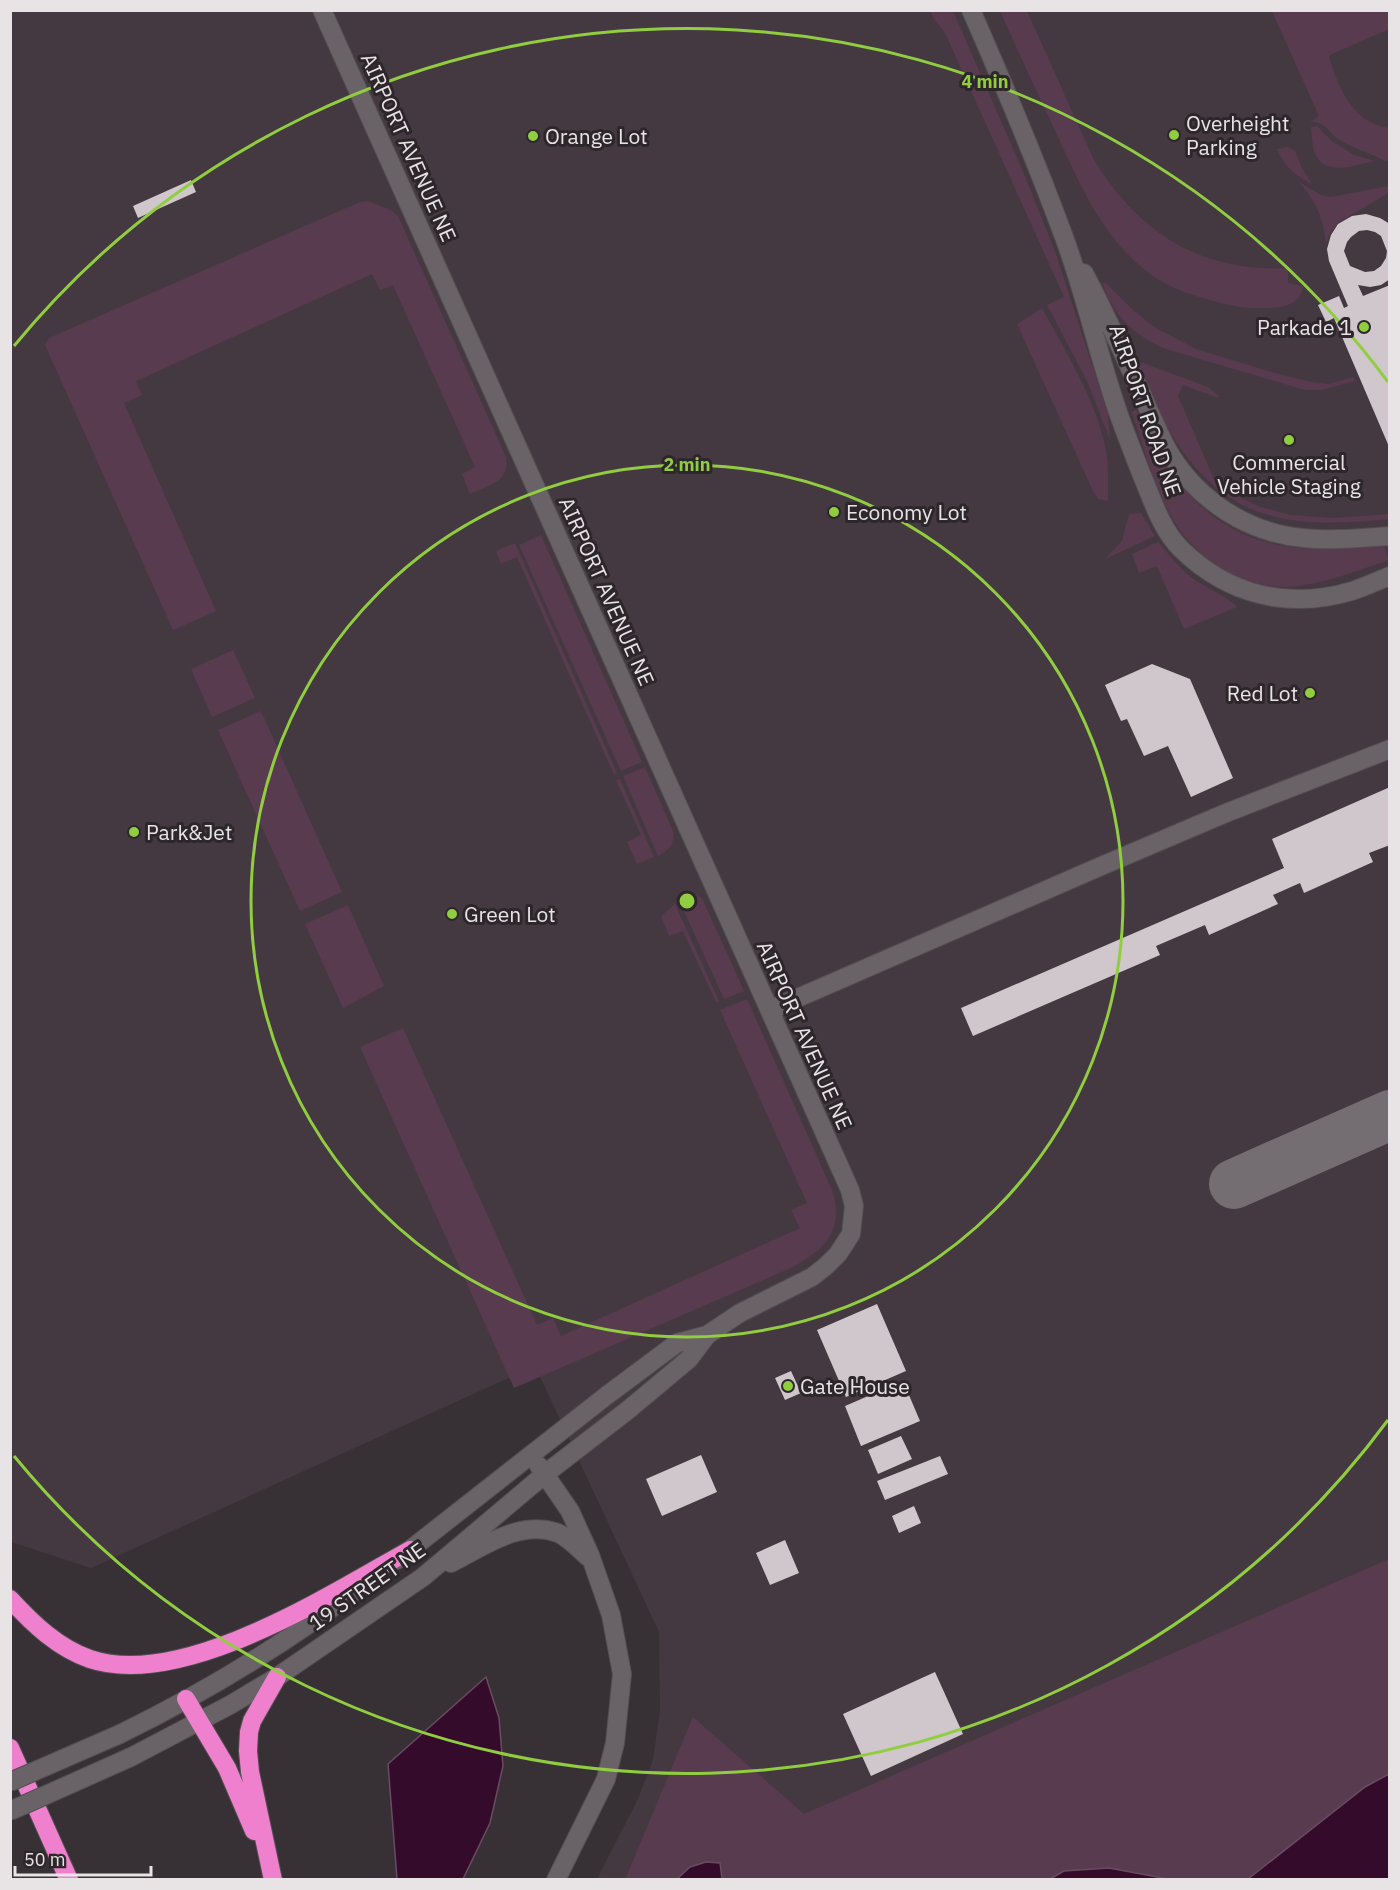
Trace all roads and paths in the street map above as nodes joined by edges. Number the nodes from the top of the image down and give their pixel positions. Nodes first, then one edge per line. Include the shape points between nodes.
1 (322, 10) edge
2 (972, 10) edge
3 (1064, 237) junction
4 (1389, 536) edge
5 (1389, 576) edge
6 (1389, 749) edge
7 (770, 1010) junction
8 (850, 1190) joint
9 (707, 1335) junction
10 (530, 1455) junction
11 (545, 1474) junction
12 (410, 1550) junction
13 (592, 1560) junction
14 (423, 1577) junction
15 (10, 1599) edge
16 (277, 1677) junction
17 (186, 1700) junction
18 (198, 1722) junction
19 (10, 1748) edge
20 (10, 1782) edge
21 (10, 1811) edge
22 (271, 1874) edge
23 (69, 1880) edge
24 (556, 1880) edge

1 - 7 street, AIRPORT AVENUE NE
2 - 3 street, AIRPORT ROAD NE
3 - 4 street, AIRPORT ROAD NE via 1099,300 1170,454 1196,488 1235,518 1276,533 1330,539
3 - 5 street, AIRPORT ROAD NE via 1120,417 1153,503 1179,547 1219,579 1262,596 1332,596
6 - 7 street via 1226,813
7 - 8 street, AIRPORT AVENUE NE
8 - 9 street, 19 STREET NE via 854,1206 851,1234 838,1254 812,1277 740,1313
9 - 10 street, 19 STREET NE via 677,1343
9 - 11 street, 19 STREET NE via 689,1359
10 - 11 street
10 - 12 street, 19 STREET NE
11 - 13 street via 570,1511
11 - 14 street, 19 STREET NE
12 - 15 highway via 269,1626 192,1656 157,1664 113,1664 90,1659 33,1623
12 - 17 street, 19 STREET NE via 333,1608
13 - 14 street via 557,1533 523,1530
13 - 24 street via 616,1641 622,1674 620,1708 606,1779
14 - 16 street, 19 STREET NE
16 - 18 street, 19 STREET NE
16 - 22 highway via 249,1732 250,1772
17 - 18 highway
17 - 20 street, 19 STREET NE, bridge
18 - 21 street, 19 STREET NE, bridge
18 - 22 highway via 227,1768
19 - 23 highway

